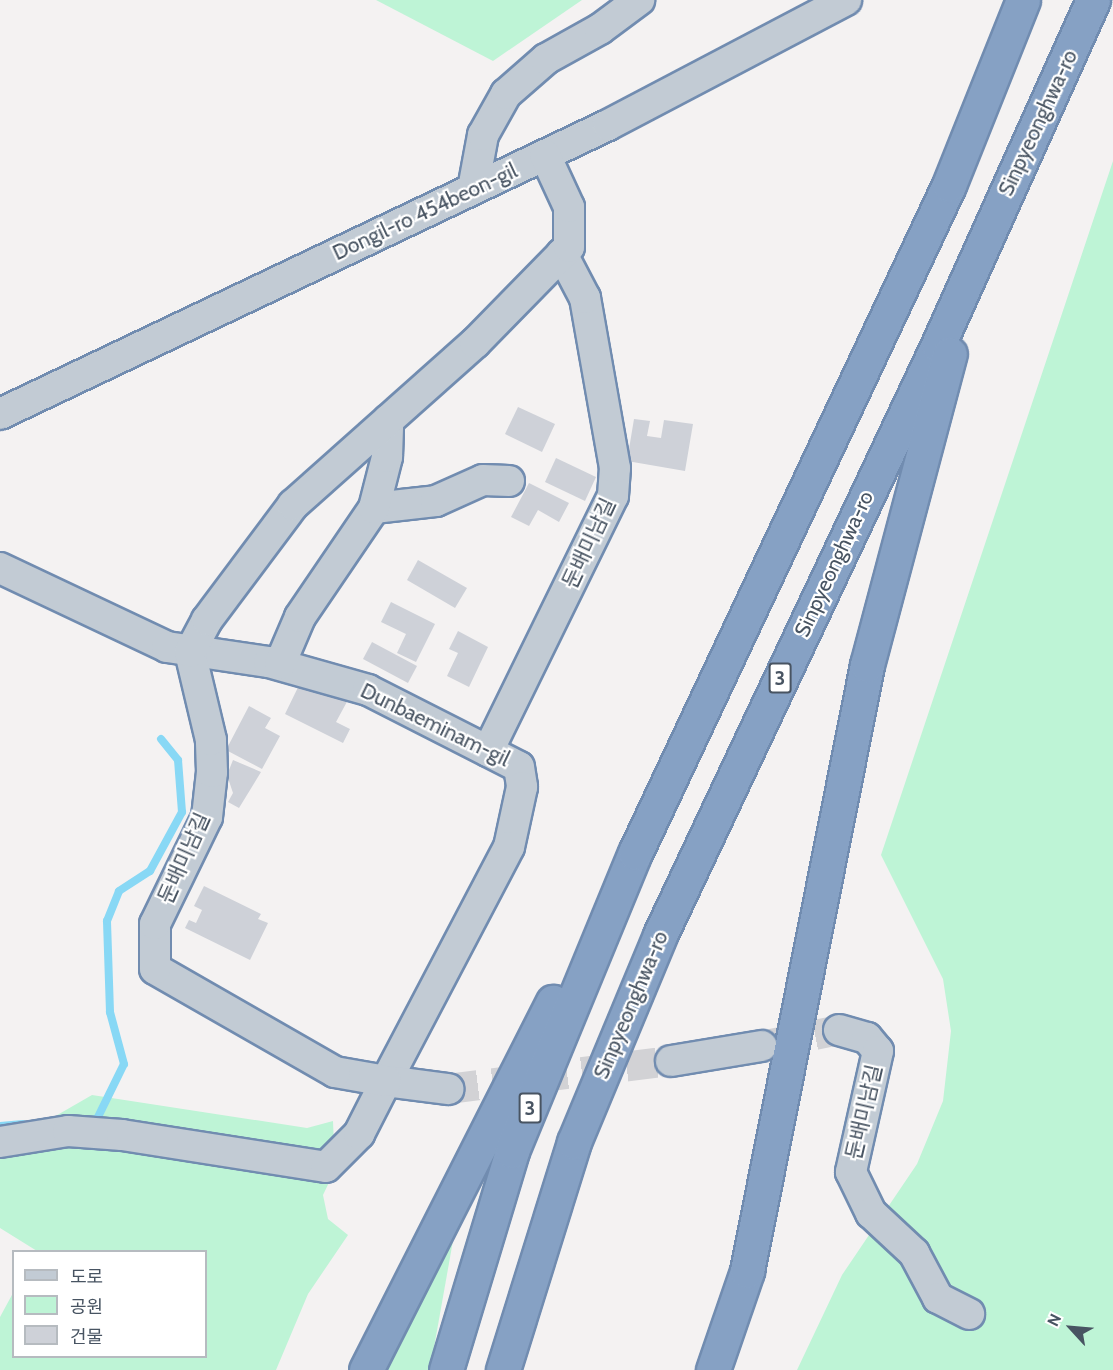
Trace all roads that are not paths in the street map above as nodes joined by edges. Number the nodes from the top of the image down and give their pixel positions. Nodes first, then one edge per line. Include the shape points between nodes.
1 (639, 0) edge
2 (846, 0) edge
3 (1023, 0) edge
4 (1093, 0) edge
5 (545, 155) junction
6 (473, 189) junction
7 (562, 254) junction
8 (974, 264) junction
9 (0, 414) edge
10 (388, 420) junction
11 (509, 481) dead end
12 (374, 508) junction
13 (0, 568) edge
14 (190, 652) junction
15 (280, 664) junction
16 (488, 751) junction
17 (635, 853) junction
18 (839, 1030) tunnel mouth
19 (762, 1046) tunnel mouth
20 (671, 1061) tunnel mouth
21 (386, 1081) junction
22 (448, 1089) tunnel mouth
23 (0, 1142) edge
24 (969, 1314) dead end
25 (366, 1370) edge
26 (446, 1370) edge
27 (503, 1370) edge
28 (713, 1370) edge

1 - 6 street via 600,29 546,59 506,94 483,135
2 - 5 street, Dongil-ro 454beon-gil
3 - 17 highway, 3 via 949,185
4 - 8 highway, Sinpyeonghwa-ro / 3
5 - 6 street, Dongil-ro 454beon-gil
5 - 7 street via 568,207 569,247
6 - 9 street, Dongil-ro 454beon-gil
7 - 10 street via 476,343
7 - 16 street, 둔배미남길 via 585,298 615,468 612,496
8 - 27 highway, Sinpyeonghwa-ro / 3 via 660,935 574,1142
8 - 28 highway via 869,655 751,1251 737,1311
10 - 12 street via 387,457
10 - 14 street via 293,505 207,620
11 - 12 street via 483,480 436,501
12 - 15 street via 300,617
13 - 14 street, Dunbaeminam-gil via 126,630
14 - 15 street, Dunbaeminam-gil
14 - 21 street, 둔배미남길 via 212,740 212,772 207,817 155,924 155,969 335,1072
15 - 16 street, Dunbaeminam-gil via 368,690
16 - 21 street, Dunbaeminam-gil via 519,766 522,787 509,847
17 - 25 highway via 529,1046
17 - 26 highway, 3 via 512,1151
18 - 24 street, 둔배미남길 via 867,1038 878,1051 851,1172 871,1212 914,1253 938,1298
19 - 20 street
21 - 22 street
21 - 23 street via 359,1134 326,1167 122,1135 68,1131

